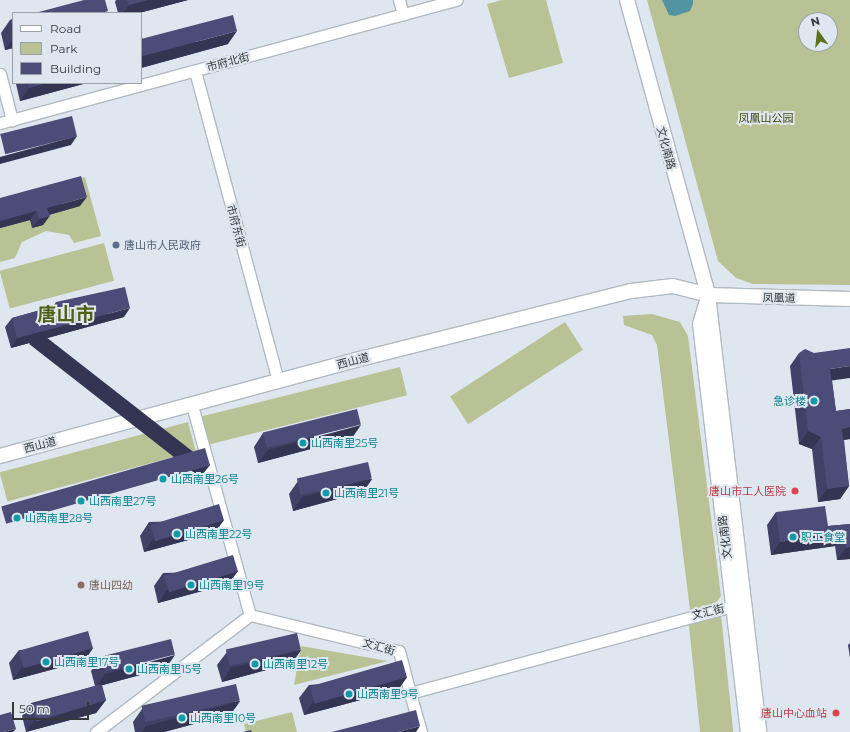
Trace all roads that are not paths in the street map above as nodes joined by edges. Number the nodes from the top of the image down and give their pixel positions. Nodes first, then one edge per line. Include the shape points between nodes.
1 (399, 0) edge
2 (457, 0) edge
3 (628, 0) edge
4 (403, 14) junction
5 (195, 71) junction
6 (0, 74) edge
7 (12, 120) junction
8 (0, 123) edge
9 (708, 295) junction
10 (850, 299) edge
11 (278, 381) junction
12 (192, 405) junction
13 (0, 456) edge
14 (734, 606) junction
15 (250, 615) junction
16 (410, 693) junction
17 (96, 732) edge
18 (421, 732) edge
19 (748, 732) edge
20 (759, 732) edge

1 - 4 street
2 - 4 street, 市府北街
3 - 9 street, 文化南路
4 - 5 street, 市府北街
5 - 7 street, 市府北街
5 - 11 street, 市府东街
6 - 7 street
7 - 8 street, 市府北街
9 - 10 street, 凤凰道
9 - 11 street, 西山道 via 673,286 631,291
9 - 14 street, 文化南路 via 700,324
9 - 20 street, 文化南路
11 - 12 street, 西山道
12 - 13 street, 西山道
12 - 15 street
14 - 16 street, 文汇街
14 - 19 street, 文化南路
15 - 16 street, 文汇街 via 399,651
15 - 17 street
16 - 18 street

